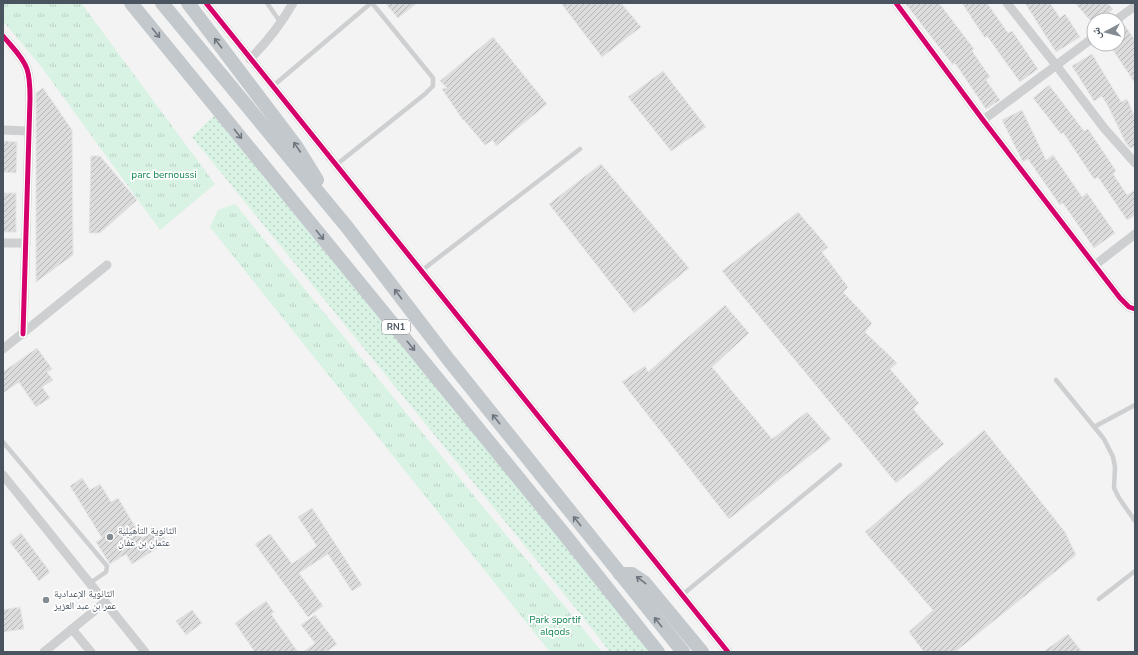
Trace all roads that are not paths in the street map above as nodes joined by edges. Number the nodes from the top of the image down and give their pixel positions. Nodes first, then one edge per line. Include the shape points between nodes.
1 (131, 3) edge
2 (162, 3) edge
3 (188, 3) edge
4 (206, 3) edge
5 (267, 3) edge
6 (293, 3) edge
7 (371, 3) edge
8 (896, 3) edge
9 (1007, 3) edge
10 (1135, 6) edge
11 (1126, 13) edge
12 (281, 23) junction
13 (3, 36) edge
14 (1086, 43) edge
15 (250, 59) junction
16 (1056, 65) junction
17 (273, 86) junction
18 (983, 120) junction
19 (3, 130) edge
20 (29, 130) junction
21 (580, 149) dead end
22 (1135, 162) edge
23 (336, 165) junction
24 (347, 228) junction
25 (1135, 234) edge
26 (3, 243) edge
27 (26, 243) junction
28 (107, 265) dead end
29 (1095, 265) junction
30 (421, 272) junction
31 (1135, 309) edge
32 (23, 334) junction
33 (3, 349) edge
34 (1056, 380) dead end
35 (1135, 405) edge
36 (1094, 427) junction
37 (3, 442) edge
38 (840, 465) dead end
39 (3, 475) edge
40 (1134, 518) edge
41 (1135, 572) edge
42 (620, 574) junction
43 (90, 584) junction
44 (682, 595) junction
45 (1099, 599) dead end
46 (105, 602) junction
47 (72, 629) junction
48 (44, 652) edge
49 (91, 652) edge
50 (144, 652) edge
51 (658, 652) edge
52 (683, 652) edge
53 (702, 652) edge
54 (728, 652) edge

1 -> 51 highway, RN1
2 - 24 highway, RN1
24 -> 3 highway via 296,146
4 - 15 street
5 - 12 lane
6 - 12 street
7 - 17 lane
7 - 23 lane via 433,78 433,86
8 - 18 street
9 - 16 street
10 - 11 street
12 - 15 street
13 - 20 street via 27,70 30,98
14 - 16 street
15 - 17 street
16 - 18 street
16 - 22 street via 1104,128
17 - 23 street
18 - 29 street
19 - 20 street
20 - 27 street
21 - 30 lane
23 - 30 street
42 -> 24 highway, RN1 via 448,360
25 - 29 street
26 - 27 street
27 - 32 street
28 - 32 street
29 - 31 street via 1120,298
30 - 44 street
32 - 33 street
34 - 36 lane
35 - 36 lane
36 - 40 lane via 1104,438 1110,451 1115,467 1114,488
37 - 43 lane via 107,566 106,572
38 - 44 lane
39 - 43 street
41 - 45 lane
52 -> 42 highway, RN1
53 -> 42 highway via 644,582 632,574
43 - 46 street
44 - 54 street
46 - 47 street
46 - 50 street
47 - 48 street
47 - 49 street

